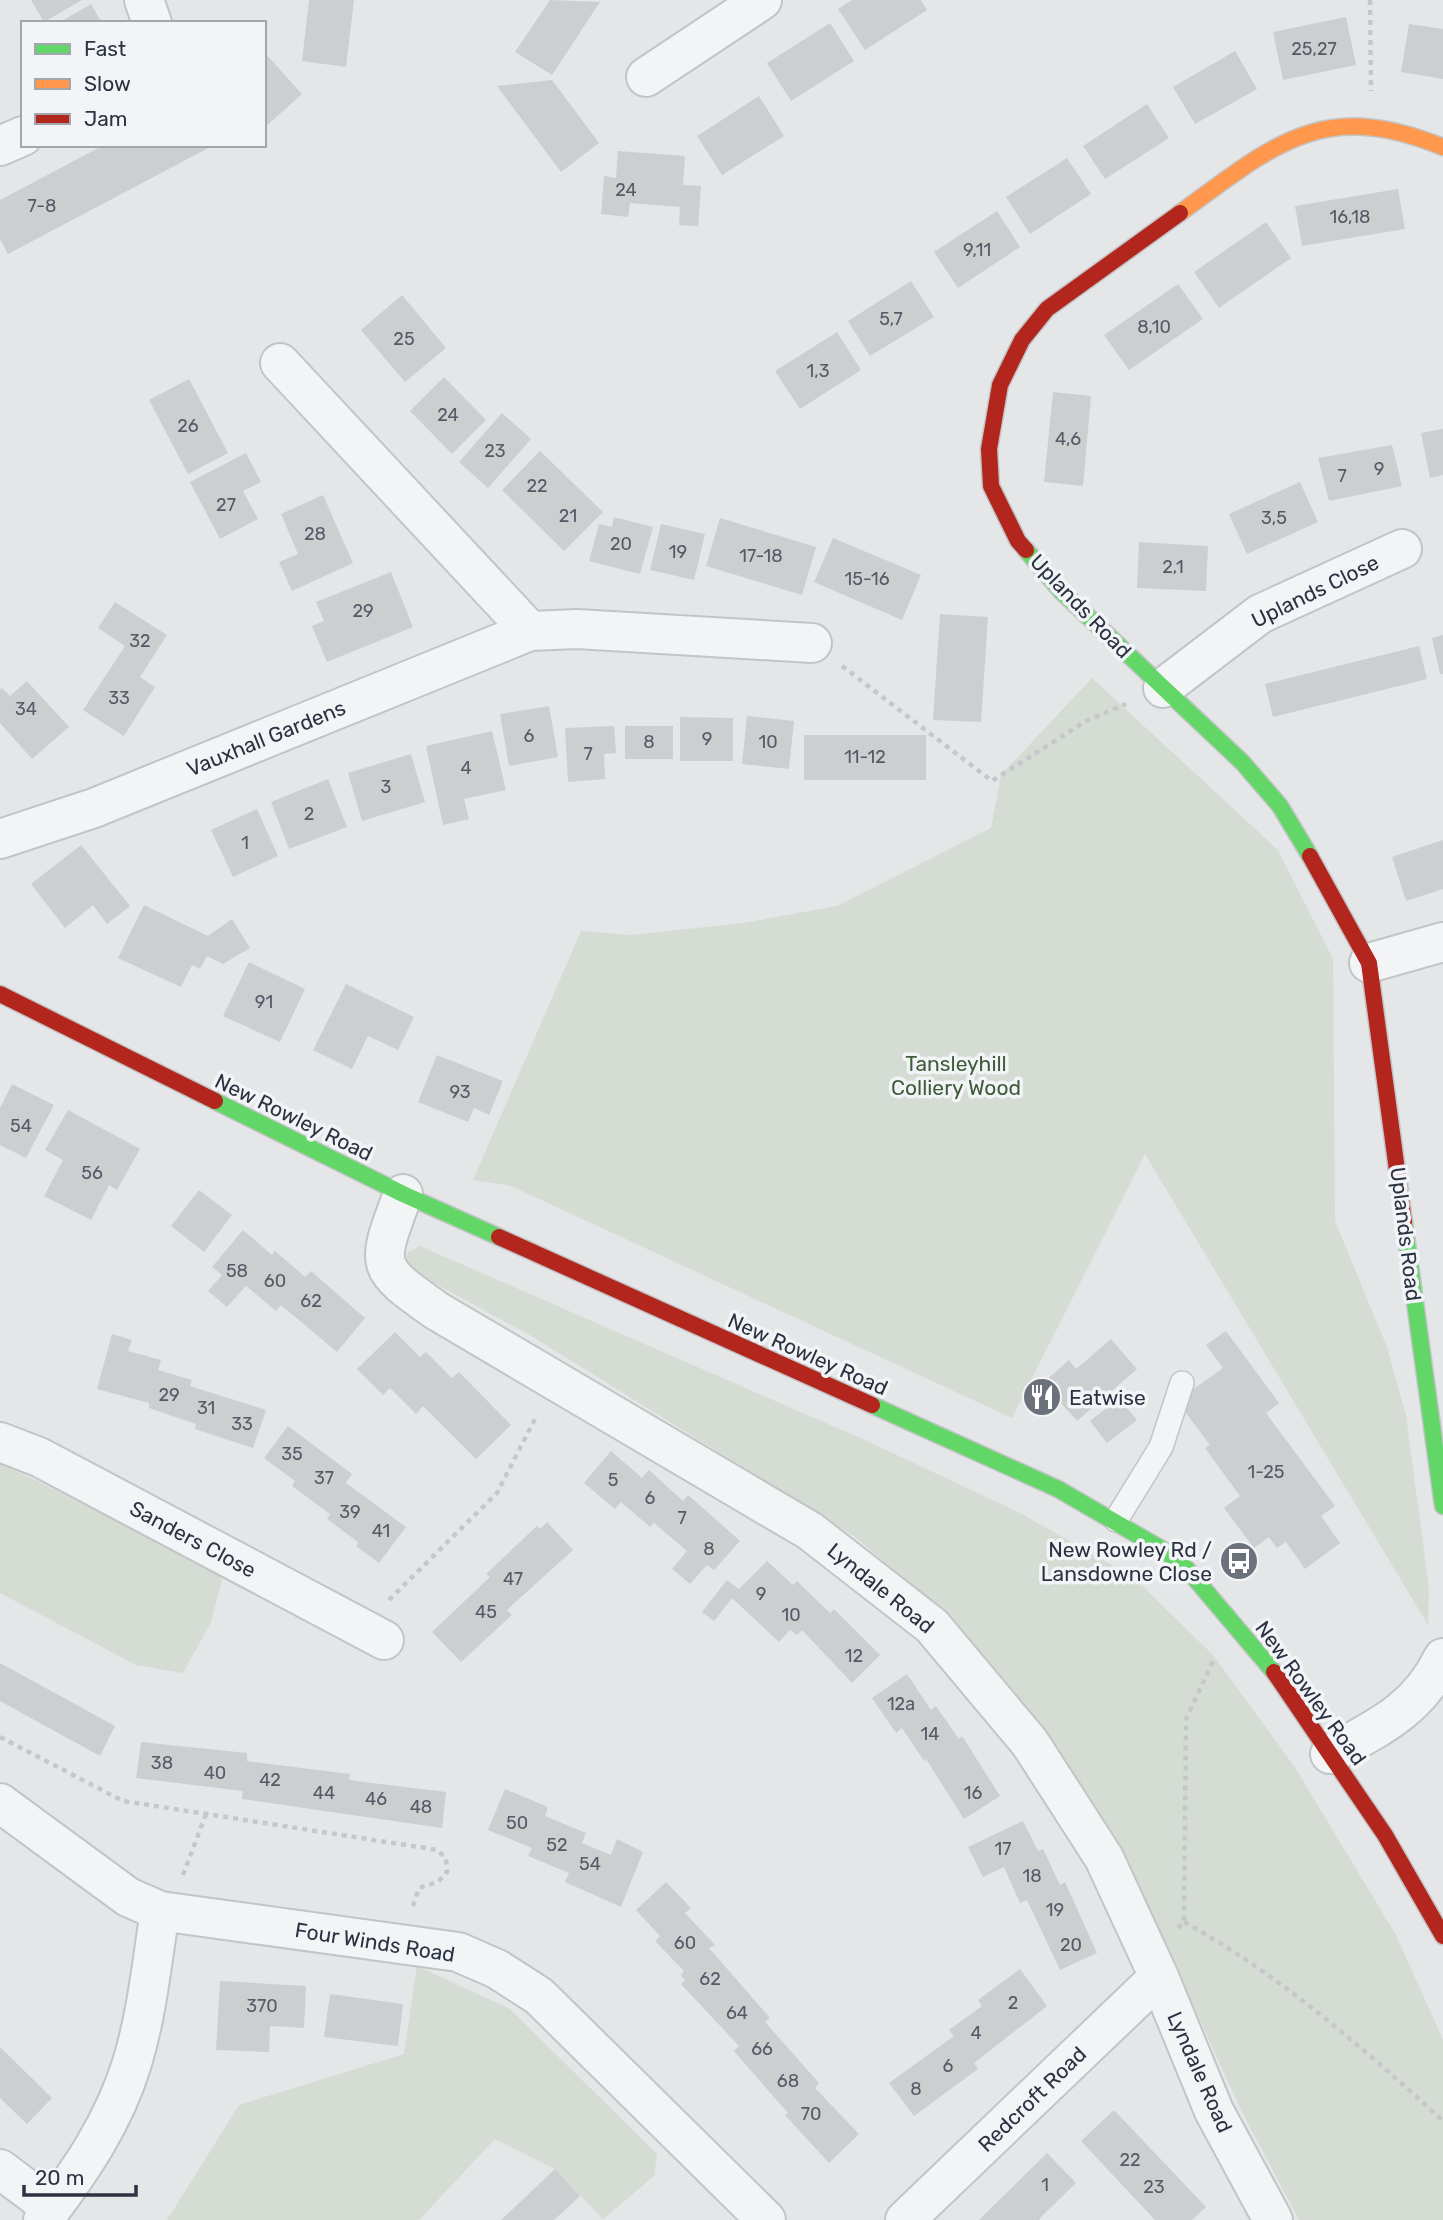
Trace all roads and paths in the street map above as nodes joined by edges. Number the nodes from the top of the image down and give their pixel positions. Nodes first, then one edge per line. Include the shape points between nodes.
1 (144, 0) edge
2 (762, 0) edge
3 (1370, 0) edge
4 (151, 21) edge
5 (646, 77) dead end
6 (1371, 127) junction
7 (21, 137) edge
8 (0, 146) edge
9 (1443, 147) edge
10 (280, 363) dead end
11 (1402, 549) dead end
12 (530, 631) junction
13 (812, 643) joint
14 (1163, 688) junction
15 (0, 839) edge
16 (1443, 942) edge
17 (1369, 963) junction
18 (0, 994) edge
19 (404, 1195) junction
20 (1432, 1349) edge
21 (555, 1380) junction
22 (1182, 1383) dead end
23 (0, 1442) edge
24 (1443, 1506) edge
25 (1116, 1520) junction
26 (1232, 1620) junction
27 (377, 1636) joint
28 (1440, 1672) edge
29 (0, 1737) edge
30 (1330, 1754) junction
31 (0, 1803) edge
32 (206, 1814) junction
33 (164, 1912) junction
34 (1184, 1922) junction
35 (1443, 1936) edge
36 (407, 1945) junction
37 (1154, 1966) junction
38 (1443, 2122) edge
39 (0, 2169) edge
40 (48, 2214) edge
41 (766, 2220) edge
42 (905, 2220) edge
43 (1273, 2220) edge

1 - 4 street
2 - 5 street
3 - 6 path
6 - 9 street, Uplands Road via 1408,133
6 - 14 street, Uplands Road via 1313,130 1269,148 1046,309 1022,340 1000,384 989,449 991,486 1018,541 1061,591
7 - 8 street
10 - 12 street
11 - 14 street, Uplands Close via 1260,614
12 - 13 street, Vauxhall Gardens via 577,629
12 - 15 street, Vauxhall Gardens via 94,808
13 - 14 path via 992,781 1086,721
14 - 17 street, Uplands Road via 1280,806
16 - 17 street
17 - 20 street, Uplands Road
18 - 19 street, New Rowley Road
19 - 21 street, Lyndale Road via 384,1248 386,1266 396,1282
19 - 25 street, New Rowley Road via 1058,1489
20 - 24 street, Uplands Road
21 - 27 path via 497,1493 388,1601
21 - 37 street, Lyndale Road via 810,1531 932,1626 1030,1743 1104,1858
22 - 25 lane via 1161,1447
23 - 27 street, Sanders Close via 39,1457
25 - 26 street, New Rowley Road via 1187,1569
26 - 30 street, New Rowley Road via 1264,1657
26 - 34 path via 1186,1719
28 - 30 street via 1392,1721
29 - 32 path via 123,1801
30 - 35 street, New Rowley Road via 1385,1835
31 - 33 street, Four Winds Road via 128,1897
32 - 33 path
32 - 36 path via 438,1850 446,1858 447,1872 438,1882 419,1888
33 - 36 street, Four Winds Road
33 - 40 street via 132,2064 85,2164
34 - 37 path
34 - 38 path via 1238,1952 1349,2036
36 - 41 street, Four Winds Road via 458,1952 498,1969 539,1996
37 - 42 street, Redcroft Road
37 - 43 street, Lyndale Road via 1214,2111
39 - 40 street

